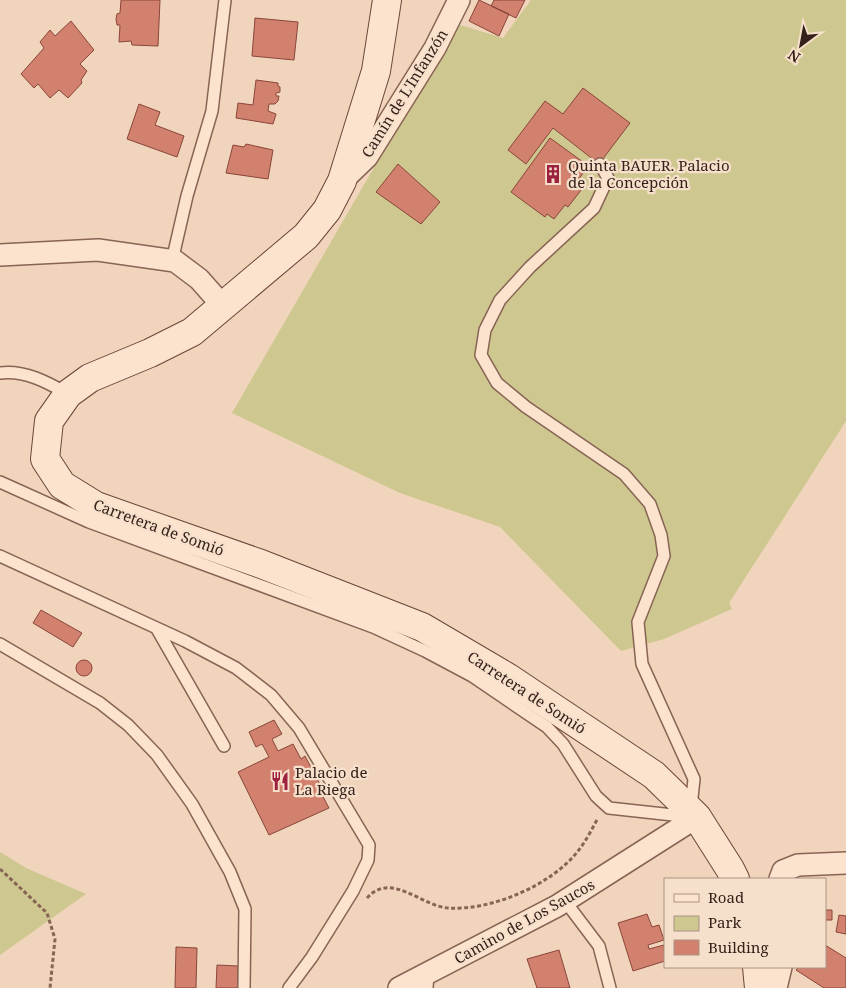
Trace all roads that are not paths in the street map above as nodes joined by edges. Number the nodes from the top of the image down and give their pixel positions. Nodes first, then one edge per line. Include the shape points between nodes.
1 (225, 0) edge
2 (387, 0) edge
3 (459, 0) edge
4 (600, 164) dead end
5 (342, 181) junction
6 (0, 255) edge
7 (172, 261) junction
8 (223, 306) junction
9 (0, 373) edge
10 (68, 394) junction
11 (0, 482) edge
12 (0, 556) edge
13 (158, 629) junction
14 (0, 644) edge
15 (224, 746) dead end
16 (691, 817) junction
17 (846, 863) edge
18 (734, 878) edge
19 (780, 878) edge
20 (565, 901) junction
21 (757, 968) edge
22 (781, 968) edge
23 (428, 980) edge
24 (244, 988) edge
25 (289, 988) edge
26 (399, 988) edge
27 (610, 988) edge
28 (759, 988) edge
29 (776, 988) edge

1 - 7 lane via 212,111
2 - 5 street, Carretera de Somió via 376,71
3 - 5 street, Camín de L'Infanzón via 436,48 366,157
4 - 16 lane via 608,178 594,208 530,267 500,300 485,330 482,355 497,383 624,474 650,504 661,535 664,556 638,622 642,664 694,779
5 - 8 street, Carretera de Somió via 327,210 306,236
6 - 7 street via 98,250
7 - 8 street via 199,278
8 - 10 street, Carretera de Somió via 192,332 90,378
9 - 10 lane via 12,371 44,380
10 - 16 street, Carretera de Somió via 49,421 44,460 62,485 96,506 260,564 422,627 507,677 654,775
11 - 16 lane via 89,522 364,624 425,651 472,676 546,727 563,744 596,796 609,808
12 - 13 lane
13 - 15 lane
13 - 25 lane via 236,668 270,695 299,728 369,845 368,860 353,890
14 - 24 lane via 100,703 128,725 157,755 187,797 230,872 245,909
16 - 18 street, Carretera de Somió
16 - 20 street, Camino de Los Saucos
17 - 19 street via 798,865 784,871
20 - 23 street, Camino de Los Saucos
20 - 27 lane via 600,946
21 - 28 street
22 - 29 street
23 - 26 street, Camino de Los Saucos

